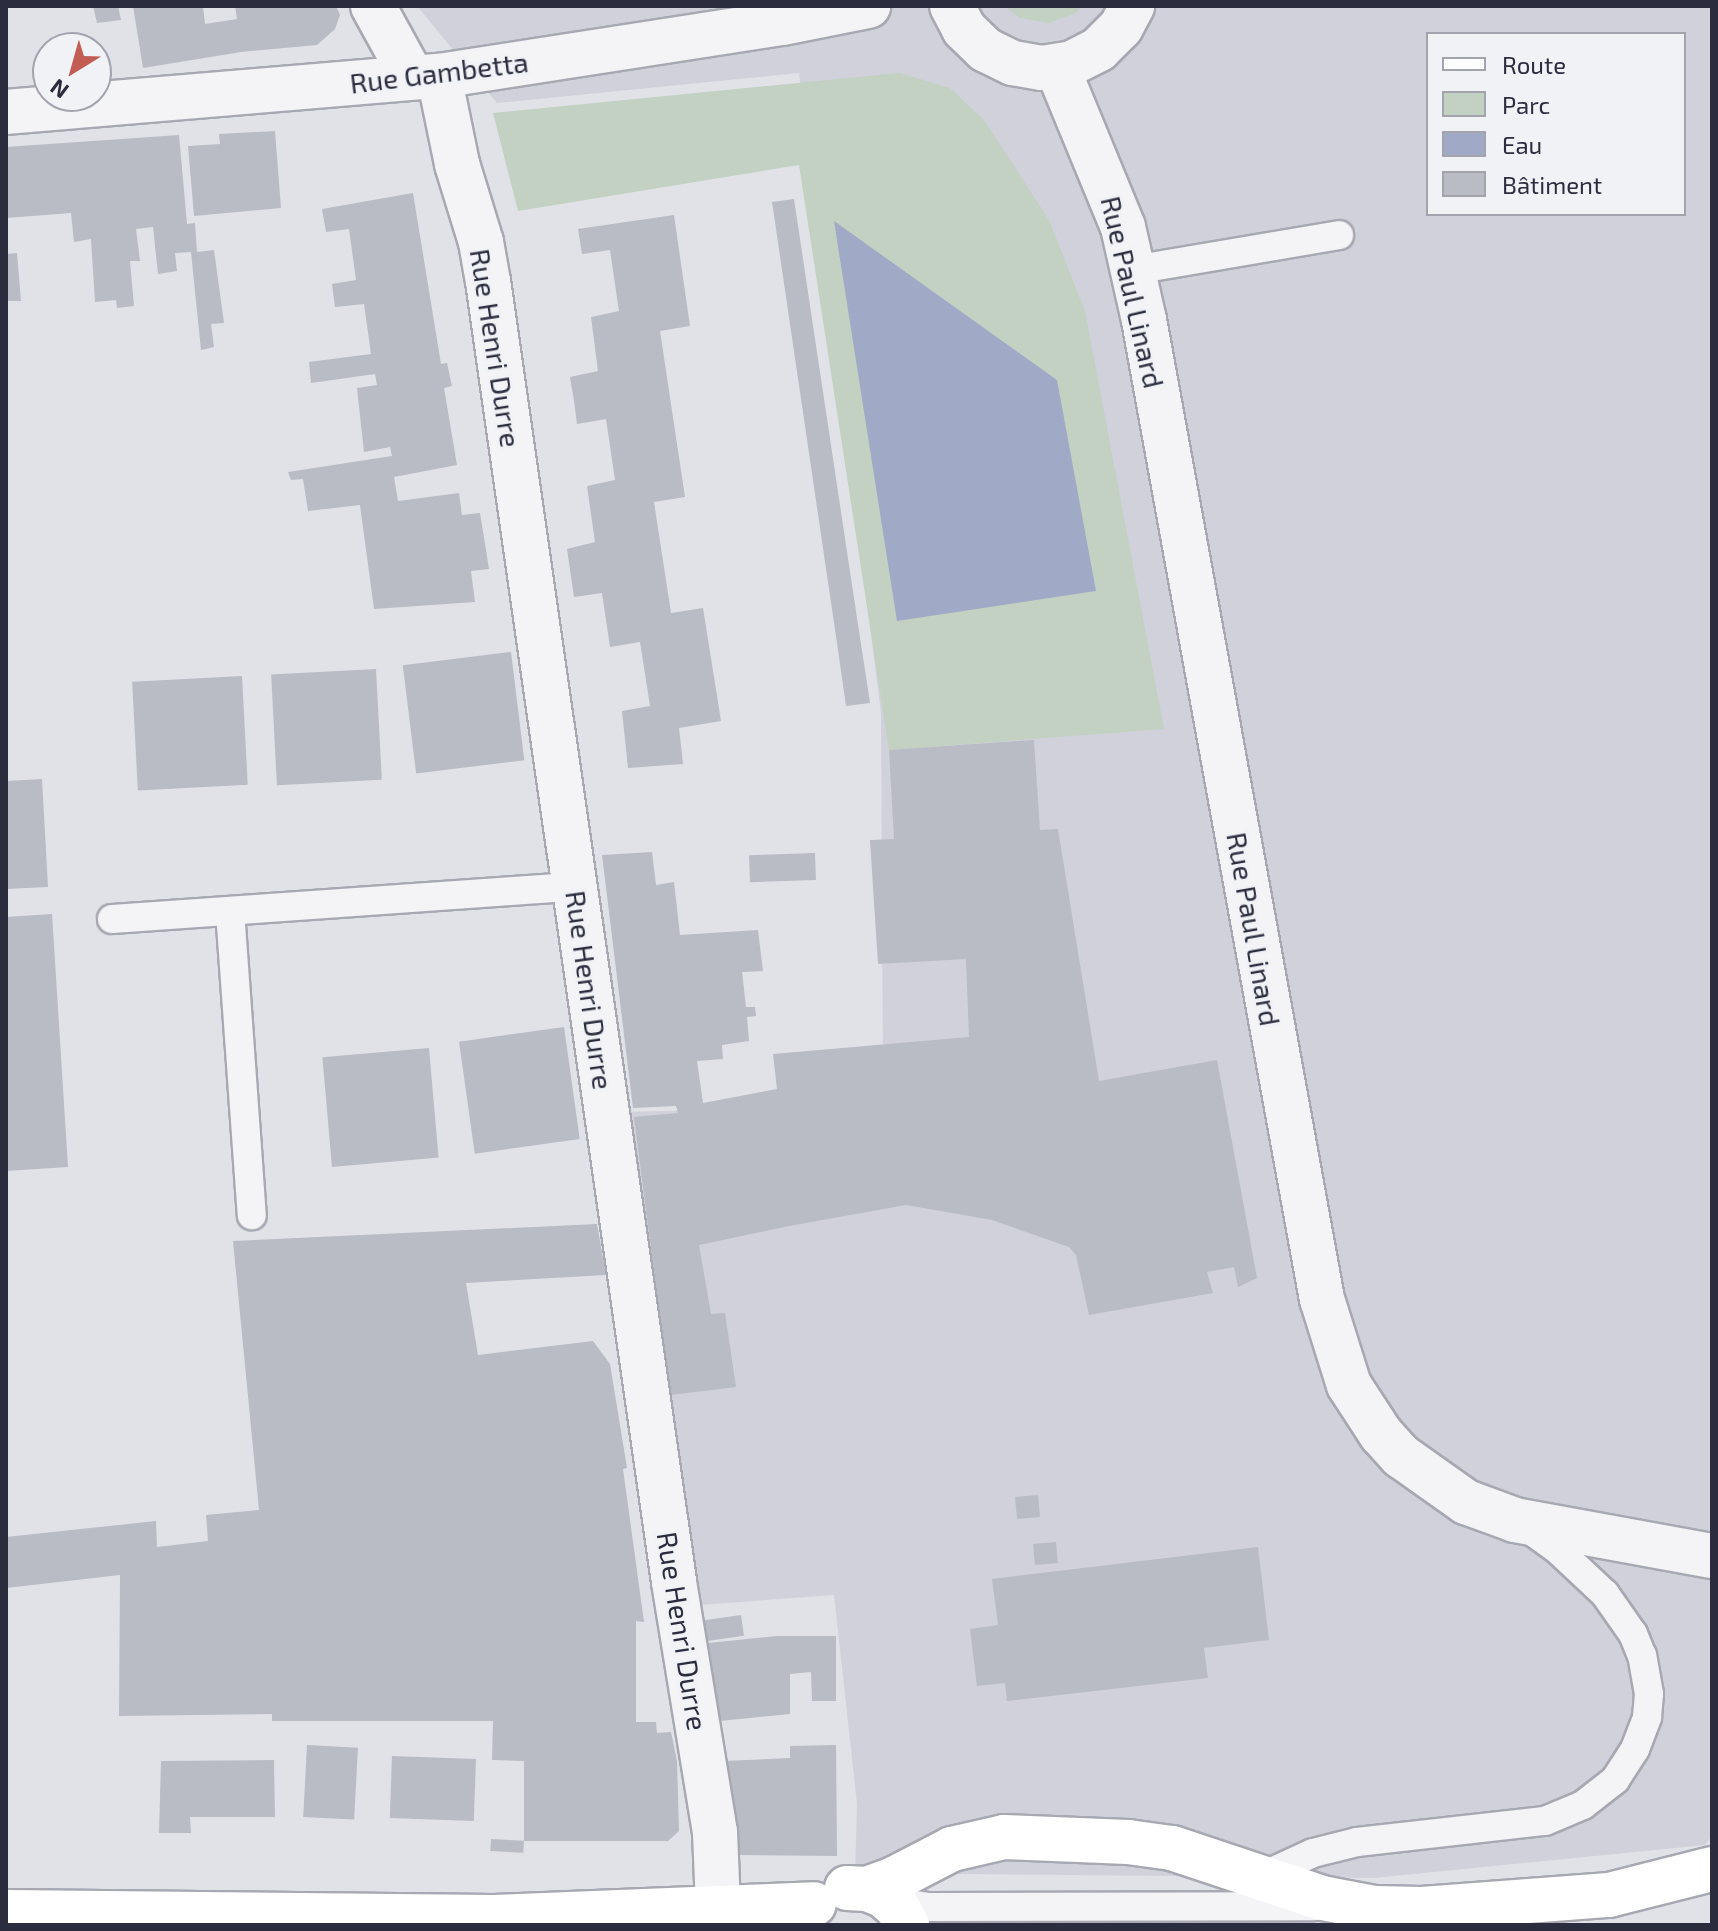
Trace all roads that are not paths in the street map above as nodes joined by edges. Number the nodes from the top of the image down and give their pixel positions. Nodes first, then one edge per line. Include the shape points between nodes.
1 (373, 6) edge
2 (868, 6) edge
3 (952, 6) edge
4 (1132, 6) edge
5 (1057, 67) junction
6 (426, 77) junction
7 (6, 112) edge
8 (1339, 235) dead end
9 (1133, 270) junction
10 (575, 887) junction
11 (230, 911) junction
12 (112, 919) dead end
13 (252, 1215) dead end
14 (1515, 1520) junction
15 (1712, 1556) edge
16 (1712, 1869) edge
17 (1263, 1876) junction
18 (888, 1905) edge
19 (1354, 1906) junction
20 (718, 1907) junction
21 (6, 1912) edge
22 (808, 1914) edge

1 - 6 street, Rue Henri Durre
2 - 6 street, Rue Gambetta
3 - 5 street via 974,41 998,58 1027,67
4 - 5 street via 1121,27 1099,49
5 - 9 street, Rue Paul Linard via 1111,191
6 - 7 street, Rue Gambetta
6 - 10 street, Rue Henri Durre via 481,242
8 - 9 lane
9 - 14 street, Rue Paul Linard via 1328,1327 1349,1385 1401,1456 1466,1502
10 - 11 lane
10 - 20 street, Rue Henri Durre via 715,1832
11 - 12 lane
11 - 13 lane
14 - 15 street, Rue Paul Linard
14 - 17 lane via 1579,1568 1633,1634 1649,1694 1643,1733 1625,1766 1598,1796 1545,1821 1357,1842 1313,1853
16 - 19 main road via 1609,1895 1422,1909
17 - 18 main road via 1152,1844 1004,1837 952,1849 892,1880
17 - 19 main road
18 - 19 lane
18 - 22 main road via 839,1890
20 - 21 main road via 494,1917
20 - 22 main road

